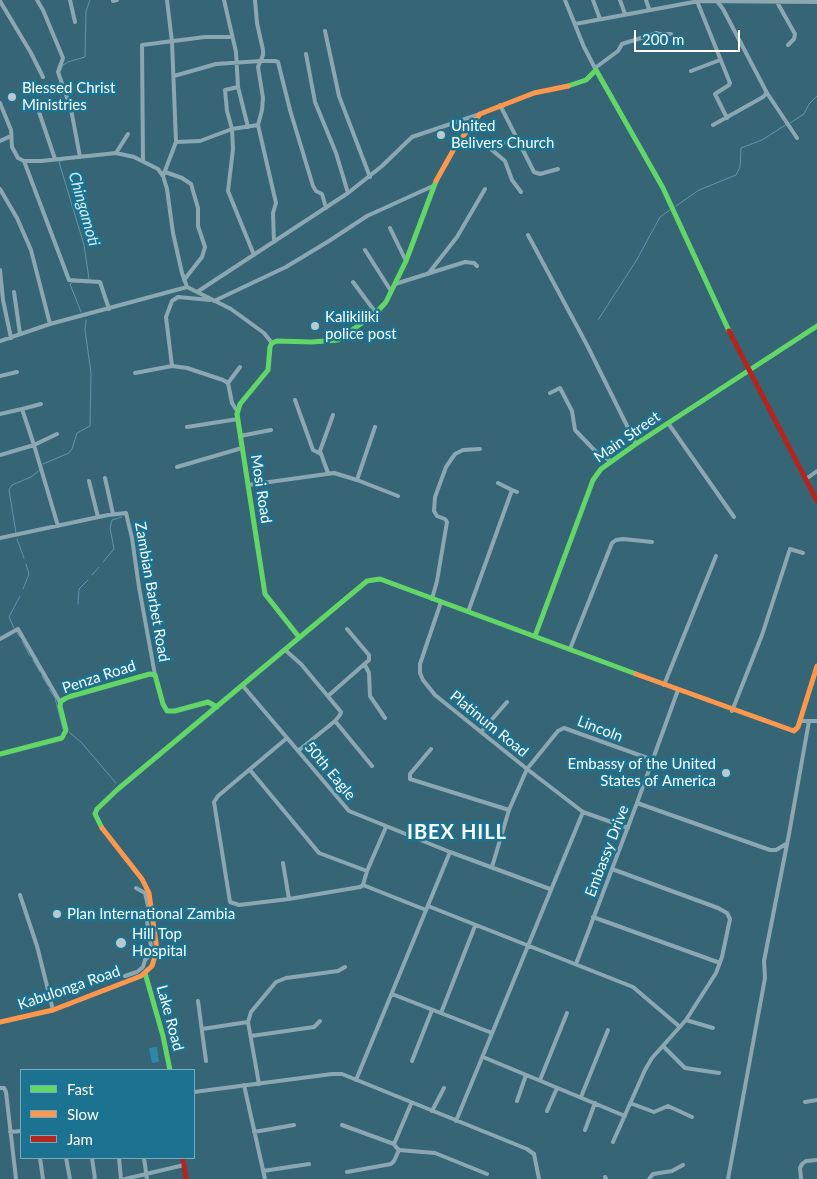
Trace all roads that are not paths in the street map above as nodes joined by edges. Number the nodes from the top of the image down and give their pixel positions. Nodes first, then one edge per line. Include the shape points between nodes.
1 (37, 0) edge
2 (70, 0) edge
3 (166, 0) edge
4 (224, 0) edge
5 (255, 0) edge
6 (565, 0) edge
7 (592, 0) edge
8 (620, 0) edge
9 (646, 0) edge
10 (0, 1) edge
11 (698, 1) edge
12 (717, 1) edge
13 (764, 1) edge
14 (673, 2) edge
15 (777, 2) junction
16 (817, 2) edge
17 (721, 3) edge
18 (649, 9) junction
19 (625, 14) junction
20 (600, 19) junction
21 (75, 22) dead end
22 (575, 24) junction
23 (325, 31) dead end
24 (671, 34) dead end
25 (232, 37) junction
26 (172, 42) junction
27 (788, 45) dead end
28 (306, 54) dead end
29 (720, 60) junction
30 (260, 61) junction
31 (237, 63) junction
32 (596, 69) junction
33 (691, 71) dead end
34 (174, 76) junction
35 (43, 77) dead end
36 (238, 87) junction
37 (767, 93) junction
38 (0, 103) edge
39 (500, 104) junction
40 (38, 109) dead end
41 (480, 114) junction
42 (727, 118) junction
43 (258, 125) junction
44 (713, 126) dead end
45 (248, 127) junction
46 (232, 129) junction
47 (128, 134) dead end
48 (11, 136) junction
49 (517, 137) junction
50 (797, 138) dead end
51 (0, 141) edge
52 (176, 142) junction
53 (116, 153) junction
54 (80, 157) junction
55 (55, 159) junction
56 (24, 161) junction
57 (143, 161) junction
58 (558, 169) dead end
59 (164, 174) junction
60 (370, 177) junction
61 (433, 186) junction
62 (0, 188) edge
63 (485, 189) dead end
64 (521, 192) dead end
65 (348, 193) junction
66 (326, 208) junction
67 (390, 228) dead end
68 (528, 235) dead end
69 (274, 242) junction
70 (365, 250) dead end
71 (254, 255) junction
72 (406, 261) junction
73 (477, 266) dead end
74 (0, 270) edge
75 (428, 274) junction
76 (184, 280) junction
77 (353, 282) dead end
78 (396, 284) junction
79 (187, 288) junction
80 (391, 291) junction
81 (14, 292) dead end
82 (196, 292) junction
83 (213, 301) junction
84 (108, 309) junction
85 (376, 313) junction
86 (50, 324) junction
87 (817, 326) edge
88 (20, 334) junction
89 (11, 338) junction
90 (0, 341) edge
91 (272, 343) junction
92 (172, 366) junction
93 (240, 367) dead end
94 (750, 370) junction
95 (17, 372) dead end
96 (135, 372) dead end
97 (0, 376) edge
98 (228, 383) junction
99 (550, 393) dead end
100 (295, 400) dead end
101 (41, 404) dead end
102 (22, 409) junction
103 (237, 411) junction
104 (0, 414) edge
105 (333, 415) dead end
106 (238, 419) junction
107 (668, 423) junction
108 (187, 427) dead end
109 (376, 428) dead end
110 (271, 430) dead end
111 (57, 434) dead end
112 (240, 436) junction
113 (636, 444) junction
114 (34, 445) junction
115 (242, 448) junction
116 (480, 449) dead end
117 (321, 454) junction
118 (0, 455) edge
119 (611, 461) junction
120 (177, 467) dead end
121 (817, 471) edge
122 (328, 472) junction
123 (105, 478) dead end
124 (806, 479) junction
125 (358, 480) junction
126 (89, 481) dead end
127 (498, 483) dead end
128 (248, 485) junction
129 (512, 490) junction
130 (517, 492) dead end
131 (398, 496) dead end
132 (817, 501) edge
133 (113, 514) junction
134 (98, 517) junction
135 (734, 517) dead end
136 (58, 526) junction
137 (0, 538) edge
138 (652, 542) dead end
139 (803, 554) dead end
140 (716, 556) dead end
141 (432, 599) junction
142 (441, 602) junction
143 (468, 612) junction
144 (347, 628) dead end
145 (535, 636) junction
146 (299, 637) junction
147 (0, 640) edge
148 (570, 649) junction
149 (285, 650) junction
150 (364, 665) junction
151 (817, 666) edge
152 (156, 675) junction
153 (664, 685) junction
154 (242, 686) junction
155 (678, 690) junction
156 (328, 696) junction
157 (60, 702) junction
158 (507, 702) dead end
159 (217, 706) junction
160 (732, 710) junction
161 (385, 718) dead end
162 (335, 721) junction
163 (800, 721) junction
164 (817, 721) edge
165 (808, 722) junction
166 (481, 732) junction
167 (287, 738) junction
168 (431, 749) dead end
169 (298, 751) junction
170 (0, 754) edge
171 (653, 760) junction
172 (372, 766) dead end
173 (527, 769) junction
174 (250, 770) junction
175 (638, 802) junction
176 (509, 810) junction
177 (583, 812) junction
178 (386, 827) junction
179 (628, 828) junction
180 (786, 844) junction
181 (450, 852) junction
182 (283, 863) dead end
183 (492, 867) junction
184 (612, 869) junction
185 (367, 871) junction
186 (363, 885) junction
187 (136, 888) dead end
188 (550, 890) junction
189 (20, 895) dead end
190 (289, 899) junction
191 (427, 908) junction
192 (593, 917) junction
193 (475, 926) junction
194 (528, 945) junction
195 (720, 963) junction
196 (576, 964) junction
197 (346, 967) dead end
198 (145, 973) junction
199 (125, 976) dead end
200 (392, 994) junction
201 (198, 1001) dead end
202 (53, 1010) junction
203 (432, 1010) junction
204 (441, 1013) junction
205 (567, 1013) dead end
206 (686, 1020) junction
207 (0, 1022) edge
208 (248, 1022) junction
209 (320, 1022) dead end
210 (680, 1027) junction
211 (713, 1028) dead end
212 (202, 1029) junction
213 (608, 1030) dead end
214 (492, 1034) junction
215 (251, 1036) junction
216 (663, 1046) junction
217 (483, 1056) junction
218 (206, 1061) dead end
219 (412, 1061) dead end
220 (170, 1069) edge
221 (719, 1073) dead end
222 (526, 1075) junction
223 (356, 1080) junction
224 (540, 1080) junction
225 (258, 1084) junction
226 (244, 1085) junction
227 (0, 1088) edge
228 (444, 1088) dead end
229 (557, 1088) junction
230 (195, 1092) edge
231 (581, 1097) junction
232 (517, 1100) dead end
233 (817, 1100) edge
234 (805, 1102) dead end
235 (595, 1103) junction
236 (630, 1103) junction
237 (411, 1104) junction
238 (547, 1111) dead end
239 (432, 1112) junction
240 (625, 1116) junction
241 (692, 1117) dead end
242 (456, 1121) junction
243 (342, 1124) dead end
244 (294, 1125) dead end
245 (585, 1130) dead end
246 (20, 1131) edge
247 (10, 1132) junction
248 (254, 1132) junction
249 (613, 1142) dead end
250 (394, 1144) junction
251 (399, 1150) junction
252 (40, 1159) edge
253 (66, 1159) edge
254 (92, 1159) edge
255 (118, 1159) edge
256 (144, 1159) edge
257 (183, 1159) edge
258 (817, 1160) edge
259 (308, 1164) dead end
260 (184, 1165) junction
261 (683, 1165) dead end
262 (263, 1171) junction
263 (348, 1172) dead end
264 (146, 1173) junction
265 (487, 1174) dead end
266 (16, 1179) edge
267 (43, 1179) edge
268 (70, 1179) edge
269 (95, 1179) edge
270 (123, 1179) edge
271 (147, 1179) edge
272 (186, 1179) edge
273 (265, 1179) edge
274 (539, 1179) edge
275 (649, 1179) edge
276 (728, 1179) edge
277 (802, 1179) edge

1 - 54 street via 63,58 58,72 71,110
2 - 21 street
3 - 26 street
4 - 25 street
5 - 30 street via 263,50
6 - 22 street
7 - 20 street
8 - 19 street
9 - 18 street
10 - 35 street
11 - 12 street
11 - 14 street
11 - 29 street
12 - 17 street
13 - 15 street
13 - 17 street
14 - 18 street
15 - 16 street
15 - 27 street via 795,34
17 - 37 street
18 - 19 street
19 - 20 street
20 - 22 street
22 - 32 street
23 - 60 street via 339,96
24 - 32 street via 656,33 622,44
25 - 26 street
25 - 31 street
26 - 34 street
26 - 57 street via 142,46
28 - 65 street via 315,102
29 - 33 street
29 - 42 street via 730,83 716,95
30 - 31 street
30 - 43 street via 258,75 263,104
30 - 66 street via 275,61 280,66 306,167 314,189 322,194
31 - 34 street via 216,64
31 - 36 street
32 - 39 street via 586,80 576,84
32 - 94 street via 668,198
34 - 52 street
36 - 45 street
36 - 46 street via 226,90
37 - 42 street
37 - 50 street
38 - 48 street
39 - 41 street
39 - 49 street
40 - 55 street
41 - 60 street via 412,137
41 - 61 street via 455,147
42 - 44 street
43 - 45 street
43 - 69 street via 276,203
45 - 46 street
46 - 52 street via 200,141
46 - 71 street via 228,195
47 - 53 street
48 - 51 street
48 - 56 street via 15,153
49 - 58 street via 534,172 540,174
49 - 64 street via 492,150 505,161
52 - 59 street
53 - 54 street
53 - 57 street
54 - 55 street
55 - 56 street
56 - 84 street via 68,280 100,282
57 - 59 street
59 - 76 street
59 - 76 street via 182,178 191,184 198,208 198,226 206,247
60 - 65 street
61 - 72 street
61 - 83 street via 367,216 286,267
62 - 86 street via 31,250
63 - 75 street via 457,237
65 - 66 street
66 - 69 street
67 - 72 street
68 - 113 street
69 - 71 street
70 - 80 street
71 - 82 street
72 - 78 street
73 - 75 street via 465,262
74 - 89 street via 2,300
75 - 78 street
76 - 79 street
77 - 85 street
78 - 80 street
79 - 82 street
79 - 84 street
80 - 85 street
81 - 88 street
82 - 83 street
83 - 91 street via 251,323
83 - 92 street via 178,297 172,301 166,317
84 - 86 street
85 - 91 street via 338,340
86 - 88 street
87 - 94 street, Main Street
88 - 89 street
89 - 90 street
91 - 103 street via 268,370
92 - 96 street
92 - 98 street
93 - 98 street
94 - 107 street, Main Street
94 - 124 street
95 - 97 street
98 - 103 street
99 - 119 street via 560,388 572,411 575,430 598,454
100 - 117 street via 313,450
101 - 102 street
102 - 104 street
102 - 114 street
103 - 106 street, Mosi Road
105 - 117 street
106 - 108 street
106 - 112 street, Mosi Road
107 - 113 street, Main Street
107 - 135 street
109 - 125 street
110 - 112 street
111 - 114 street
112 - 115 street, Mosi Road
113 - 119 street, Main Street
114 - 118 street
114 - 136 street
115 - 120 street
115 - 128 street, Mosi Road
116 - 141 street via 455,454 446,467 435,497 434,511 447,522
117 - 122 street
119 - 145 street, Main Street via 593,480
121 - 124 street
122 - 125 street
122 - 128 street
123 - 133 street
124 - 132 street
125 - 131 street
126 - 134 street
127 - 129 street
128 - 146 street, Mosi Road via 265,594
129 - 130 street
129 - 143 street
133 - 134 street
133 - 152 street, Zambian Barbet Road via 126,513
134 - 136 street
136 - 137 street
138 - 148 street via 623,539 612,543
139 - 160 street via 790,549 768,619
140 - 153 street
141 - 142 street
141 - 146 street via 380,579 372,579
142 - 143 street
142 - 166 street, Platinum Road via 420,672 434,695
143 - 145 street
144 - 150 street via 369,656
145 - 148 street
146 - 149 street
147 - 157 street via 18,629
148 - 153 street
149 - 154 street
149 - 156 street
150 - 156 street
150 - 161 street via 369,673 370,696
151 - 163 street
152 - 157 street, Penza Road via 120,682
152 - 159 street, Penza Road via 167,710 175,711 208,702
153 - 155 street
154 - 159 street
154 - 167 street, 50th Eagle
155 - 160 street
155 - 171 street, Embassy Drive
156 - 162 street via 340,712
157 - 170 street, Penza Road via 66,730 62,738
158 - 166 street
159 - 198 street via 102,802 95,814 99,825 142,879 149,893 157,950 154,962
160 - 163 street via 791,731 796,730
162 - 169 street
162 - 172 street
163 - 165 street
164 - 165 street
165 - 180 street
166 - 173 street, Platinum Road
167 - 169 street, 50th Eagle
167 - 174 street
168 - 176 street via 410,774 410,779
169 - 178 street, 50th Eagle via 346,809
171 - 173 street, Lincoln via 564,728 558,730
171 - 175 street, Embassy Drive
173 - 176 street, Platinum Road
173 - 177 street
174 - 185 street via 319,853
174 - 190 street via 214,802 228,900 239,905
175 - 179 street, Embassy Drive
175 - 180 street via 770,850
176 - 183 street, Platinum Road
177 - 179 street
177 - 188 street
178 - 181 street, 50th Eagle
178 - 185 street
179 - 184 street, Embassy Drive
180 - 276 street
181 - 183 street, 50th Eagle
181 - 191 street
182 - 190 street
183 - 188 street, 50th Eagle
184 - 192 street, Embassy Drive
184 - 195 street via 727,913 730,919
185 - 186 street
186 - 190 street
186 - 191 street
187 - 199 street via 146,893 151,946 143,967
188 - 194 street
189 - 202 street
191 - 193 street
191 - 200 street
192 - 195 street
192 - 196 street, Embassy Drive
193 - 194 street
193 - 204 street
194 - 196 street
194 - 214 street
195 - 206 street
196 - 210 street via 633,987
197 - 208 street via 276,982 251,1012
198 - 202 street, Kabulonga Road
198 - 220 street, Lake Road
200 - 203 street
200 - 223 street
201 - 212 street
202 - 207 street, Kabulonga Road
203 - 204 street
203 - 219 street
204 - 214 street
205 - 224 street
206 - 210 street
206 - 211 street
208 - 212 street
208 - 215 street
209 - 215 street via 314,1027
210 - 216 street
212 - 218 street
213 - 231 street
214 - 217 street
215 - 225 street
216 - 221 street via 685,1068
216 - 236 street via 645,1070
217 - 222 street
217 - 242 street
222 - 224 street
222 - 232 street
223 - 225 street via 332,1074
223 - 237 street
224 - 229 street
225 - 226 street
226 - 230 street
226 - 248 street
227 - 247 street via 5,1089
228 - 239 street
229 - 231 street
229 - 238 street
231 - 235 street
233 - 234 street
235 - 240 street
235 - 245 street
236 - 240 street
236 - 241 street via 654,1112 668,1106
237 - 239 street
237 - 250 street
239 - 242 street
240 - 249 street
242 - 274 street via 528,1149 534,1154
243 - 250 street
244 - 248 street
246 - 247 street
247 - 266 street
248 - 262 street
250 - 251 street
251 - 263 street via 391,1164
251 - 265 street via 435,1153
252 - 267 street
253 - 268 street
254 - 269 street
255 - 270 street
256 - 264 street
257 - 260 street
258 - 277 street via 802,1164
259 - 262 street
260 - 264 street
260 - 272 street
261 - 275 street via 672,1171 653,1174
262 - 273 street
264 - 270 street
264 - 271 street

